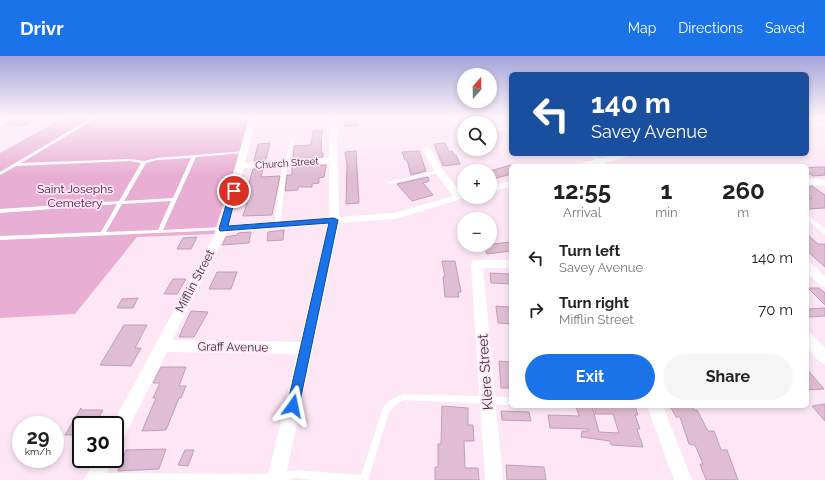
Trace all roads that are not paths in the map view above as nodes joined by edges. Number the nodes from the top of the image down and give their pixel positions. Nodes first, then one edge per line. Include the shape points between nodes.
1 (63, 137) edge
2 (248, 137) edge
3 (333, 137) edge
4 (292, 140) dead end
5 (426, 149) dead end
6 (244, 152) junction
7 (194, 156) junction
8 (593, 156) edge
9 (622, 156) edge
10 (334, 160) junction
11 (144, 162) junction
12 (286, 163) junction
13 (604, 163) edge
14 (16, 165) junction
15 (240, 166) junction
16 (439, 171) junction
17 (0, 174) edge
18 (809, 181) edge
19 (389, 183) dead end
20 (509, 184) edge
21 (824, 184) edge
22 (497, 187) edge
23 (457, 191) edge
24 (457, 198) edge
25 (174, 199) junction
26 (121, 203) junction
27 (0, 211) edge
28 (809, 219) edge
29 (334, 220) junction
30 (277, 225) junction
31 (223, 229) junction
32 (160, 231) junction
33 (825, 232) edge
34 (103, 233) junction
35 (0, 238) edge
36 (509, 264) edge
37 (809, 268) edge
38 (825, 283) edge
39 (809, 340) edge
40 (161, 346) junction
41 (305, 348) junction
42 (825, 358) edge
43 (487, 399) junction
44 (509, 401) edge
45 (656, 408) edge
46 (124, 419) edge
47 (99, 468) edge
48 (94, 478) edge
49 (277, 479) edge
50 (494, 480) edge
51 (683, 480) edge

1 - 14 lane
2 - 6 street, Mifflin Street
3 - 10 street
4 - 12 lane
5 - 16 street
6 - 7 lane
6 - 15 street, Mifflin Street
7 - 11 lane
7 - 25 lane
8 - 13 lane
9 - 13 street
10 - 12 street, Church Street
10 - 29 street
11 - 14 lane via 130,160
11 - 26 lane
12 - 15 street, Church Street
12 - 30 lane
14 - 17 lane
15 - 31 street, Mifflin Street
16 - 19 lane
16 - 23 street
18 - 21 street
20 - 22 street
24 - 29 street via 395,216
25 - 26 lane
25 - 32 lane
26 - 27 lane
26 - 34 lane
28 - 33 lane
29 - 30 street
29 - 41 street
30 - 31 street
31 - 32 lane
31 - 40 street, Mifflin Street
32 - 34 lane
34 - 35 lane
36 - 43 street, Klere Street via 477,264
37 - 38 street
39 - 42 street
40 - 41 street, Graff Avenue
40 - 46 street, Mifflin Street
41 - 49 street
43 - 44 lane
43 - 49 lane via 404,397 393,402 386,411 364,480 295,474
43 - 50 street, Klere Street
45 - 51 street
47 - 48 street
48 - 49 lane

